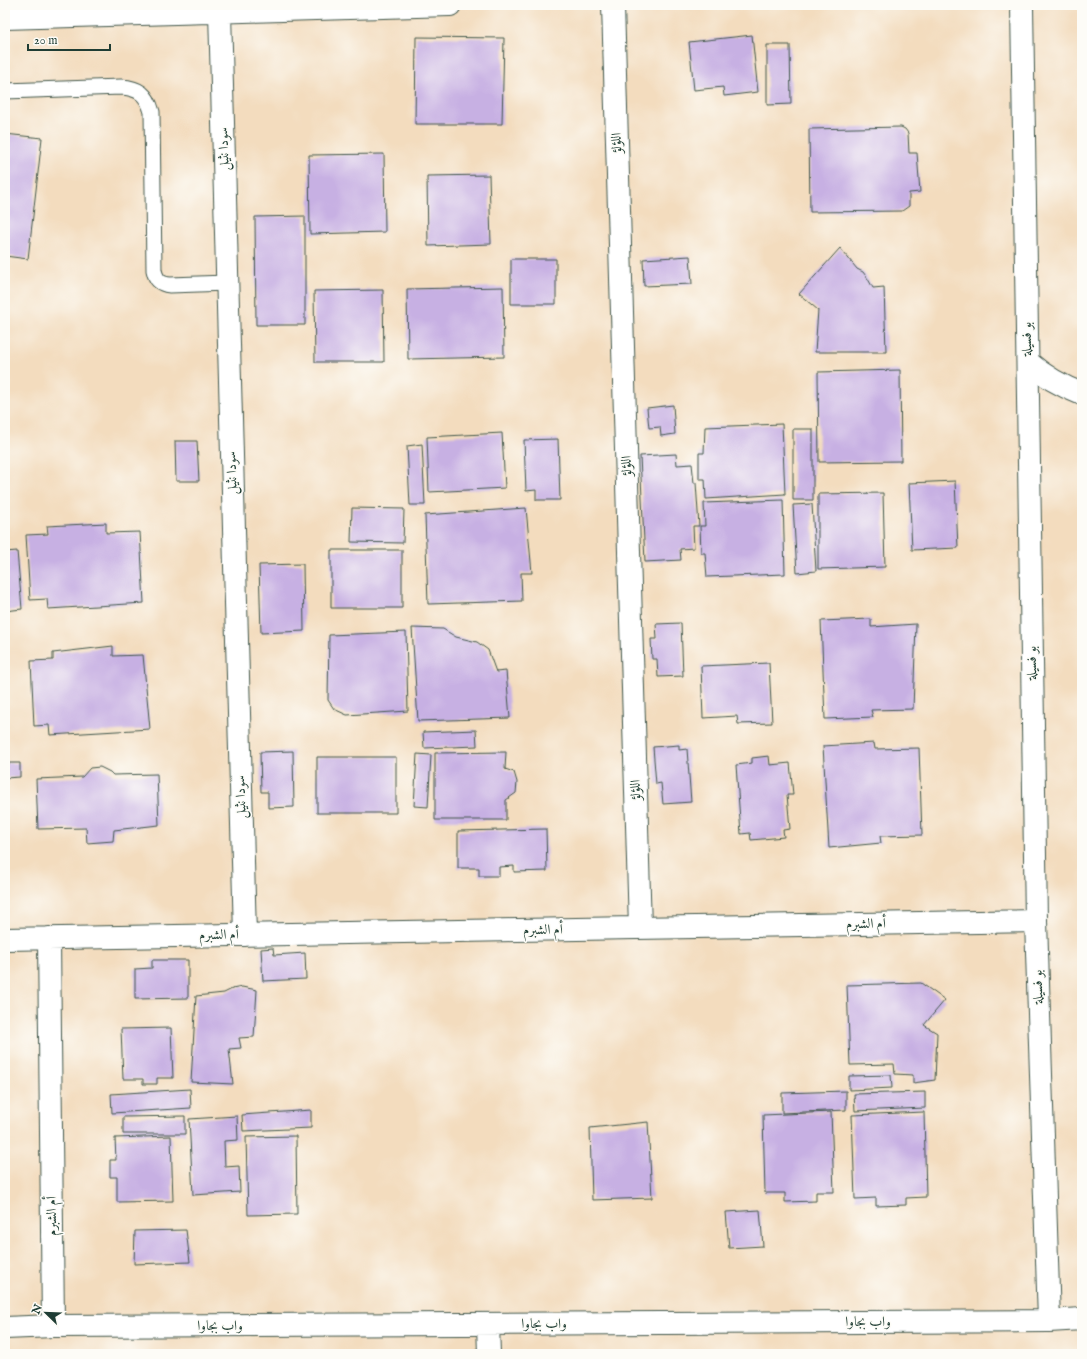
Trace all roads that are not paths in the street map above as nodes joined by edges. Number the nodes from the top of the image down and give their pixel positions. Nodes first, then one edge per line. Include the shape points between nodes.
1 (450, 5) edge
2 (614, 5) edge
3 (1022, 5) edge
4 (220, 12) junction
5 (5, 18) edge
6 (5, 91) edge
7 (227, 283) junction
8 (1028, 362) junction
9 (1082, 394) edge
10 (1036, 921) junction
11 (640, 928) junction
12 (245, 935) junction
13 (49, 938) junction
14 (5, 939) edge
15 (1082, 1320) edge
16 (1049, 1321) junction
17 (488, 1324) junction
18 (53, 1326) junction
19 (5, 1328) edge
20 (489, 1354) edge

1 - 4 street
2 - 11 street, اللؤلؤ
3 - 8 street, بو فسيلة
4 - 5 street
4 - 7 street, سودا نثيل
6 - 7 lane via 121,87 132,88 142,93 149,101 152,112 155,276 158,281 170,285
7 - 12 street, سودا نثيل
8 - 9 street via 1044,376
8 - 10 street, بو فسيلة
10 - 11 street, أم الشبرم
10 - 16 street, بو فسيلة
11 - 12 street, أم الشبرم
12 - 13 street, أم الشبرم
13 - 14 street, أم الشبرم
13 - 18 street, أم الشبرم
15 - 16 street, واب بجاوا
16 - 17 street, واب بجاوا
17 - 18 street, واب بجاوا
17 - 20 street
18 - 19 street, واب بجاوا

